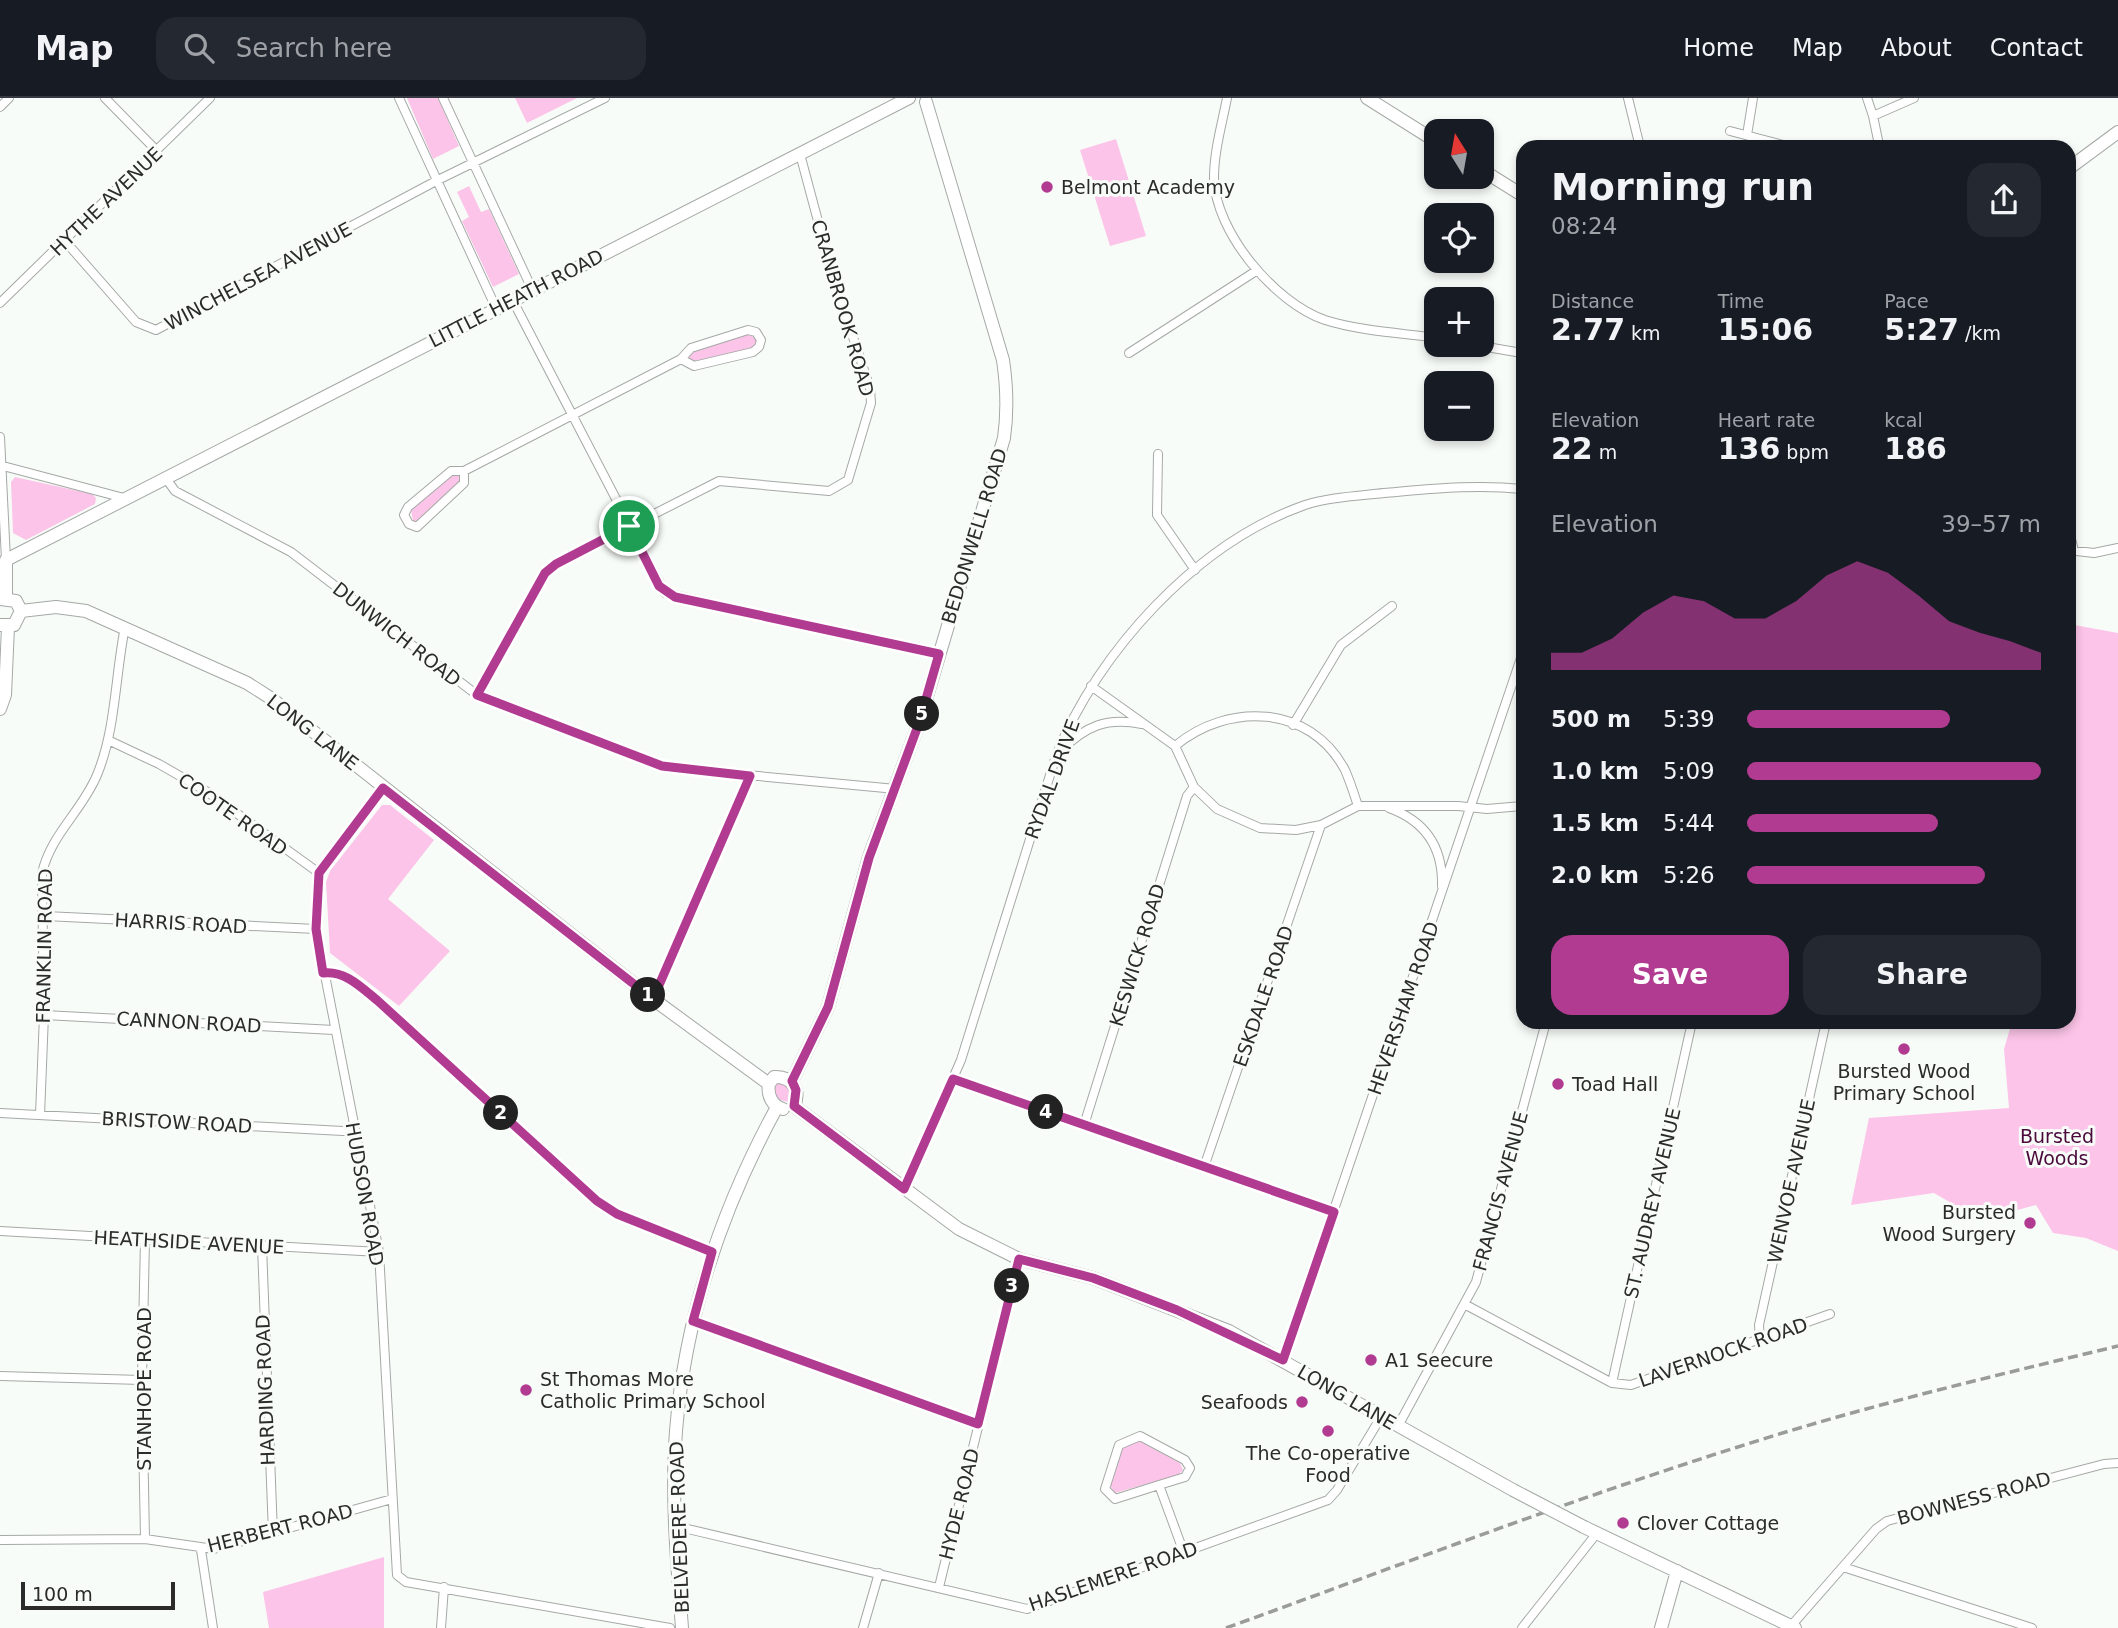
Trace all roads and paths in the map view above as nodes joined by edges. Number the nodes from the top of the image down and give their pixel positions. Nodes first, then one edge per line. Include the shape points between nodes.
1 (9, 98) edge
2 (104, 98) edge
3 (211, 98) edge
4 (399, 98) edge
5 (443, 98) edge
6 (605, 98) edge
7 (910, 98) edge
8 (1227, 98) edge
9 (1367, 98) edge
10 (1628, 98) edge
11 (1754, 98) edge
12 (1867, 98) edge
13 (1914, 98) edge
14 (928, 100) edge
15 (0, 107) edge
16 (1873, 116) junction
17 (1730, 131) dead end
18 (2118, 132) edge
19 (1424, 134) edge
20 (1747, 135) junction
21 (1638, 140) edge
22 (1765, 140) edge
23 (1878, 140) dead end
24 (157, 151) junction
25 (800, 155) junction
26 (472, 163) junction
27 (2076, 163) edge
28 (1494, 178) edge
29 (436, 181) junction
30 (1516, 191) edge
31 (65, 242) junction
32 (1256, 271) junction
33 (532, 289) junction
34 (512, 299) junction
35 (0, 303) edge
36 (496, 308) junction
37 (1424, 336) edge
38 (1494, 349) edge
39 (1129, 353) dead end
40 (1516, 353) edge
41 (681, 359) junction
42 (572, 414) junction
43 (0, 439) edge
44 (1158, 454) dead end
45 (3, 466) junction
46 (464, 471) junction
47 (165, 477) junction
48 (1516, 488) edge
49 (124, 498) junction
50 (629, 526) junction
51 (2118, 548) edge
52 (2076, 551) edge
53 (6, 560) junction
54 (1195, 570) junction
55 (3, 599) edge
56 (1392, 606) dead end
57 (21, 611) junction
58 (4, 626) edge
59 (125, 627) junction
60 (939, 654) junction
61 (1516, 673) edge
62 (1091, 686) junction
63 (477, 695) junction
64 (0, 709) edge
65 (1293, 725) junction
66 (1148, 726) junction
67 (108, 740) junction
68 (1175, 746) junction
69 (1056, 756) junction
70 (750, 776) junction
71 (1194, 787) junction
72 (383, 788) junction
73 (895, 789) junction
74 (1358, 806) junction
75 (1382, 806) junction
76 (1516, 806) edge
77 (1470, 808) junction
78 (1321, 825) junction
79 (319, 873) junction
80 (1443, 892) junction
81 (45, 916) junction
82 (316, 929) junction
83 (323, 973) junction
84 (653, 999) junction
85 (44, 1015) junction
86 (1543, 1029) edge
87 (1690, 1029) edge
88 (1824, 1029) edge
89 (334, 1030) junction
90 (953, 1079) junction
91 (792, 1081) junction
92 (769, 1084) junction
93 (794, 1106) junction
94 (776, 1107) junction
95 (0, 1113) edge
96 (40, 1115) junction
97 (1084, 1125) junction
98 (354, 1129) junction
99 (1205, 1167) junction
100 (904, 1189) junction
101 (1334, 1212) junction
102 (0, 1231) edge
103 (145, 1239) junction
104 (262, 1246) junction
105 (379, 1252) junction
106 (712, 1252) junction
107 (1019, 1259) junction
108 (1466, 1305) junction
109 (1830, 1314) dead end
110 (693, 1321) junction
111 (1760, 1340) junction
112 (1283, 1360) junction
113 (0, 1377) edge
114 (142, 1380) junction
115 (1612, 1383) junction
116 (1381, 1418) junction
117 (978, 1424) junction
118 (1398, 1426) junction
119 (2118, 1463) edge
120 (1160, 1485) junction
121 (392, 1499) junction
122 (675, 1526) junction
123 (273, 1534) junction
124 (1597, 1534) junction
125 (145, 1539) junction
126 (0, 1540) edge
127 (201, 1550) junction
128 (1184, 1553) junction
129 (1843, 1567) junction
130 (1676, 1571) junction
131 (879, 1573) junction
132 (444, 1587) junction
133 (939, 1587) junction
134 (1793, 1627) edge
135 (213, 1628) edge
136 (441, 1628) edge
137 (670, 1628) edge
138 (682, 1628) edge
139 (863, 1628) edge
140 (1522, 1628) edge
141 (1661, 1628) edge
142 (2032, 1628) edge

1 - 15 street
2 - 24 street
3 - 24 street, HYTHE AVENUE
4 - 29 street
5 - 26 street
6 - 26 street
7 - 14 street, BEDONWELL ROAD via 920,104
7 - 25 street, LITTLE HEATH ROAD
8 - 32 street via 1214,180 1221,209
9 - 19 street
10 - 21 street
11 - 20 street
12 - 16 street
13 - 16 street
14 - 60 street, BEDONWELL ROAD via 1003,360 1008,393 1004,438
16 - 23 street
17 - 20 street
18 - 27 street
20 - 22 street
24 - 31 street, HYTHE AVENUE
25 - 33 street, LITTLE HEATH ROAD
25 - 50 street, CRANBROOK ROAD via 870,388 871,403 848,480 829,491 719,481
26 - 29 street
26 - 33 street
28 - 30 street
29 - 31 street, WINCHELSEA AVENUE via 156,330 136,321
29 - 36 street
31 - 35 street, HYTHE AVENUE
32 - 37 street via 1284,298 1327,320
32 - 39 street
33 - 34 street, LITTLE HEATH ROAD
34 - 36 street, LITTLE HEATH ROAD
34 - 42 street
36 - 47 street, LITTLE HEATH ROAD
38 - 40 street
41 - 41 street via 691,348 747,330 756,332 761,340 753,352 694,366
41 - 42 street
42 - 46 street
42 - 50 street
43 - 45 street
44 - 54 street via 1157,515
45 - 49 street
45 - 53 street
46 - 46 street via 464,483 425,522 417,527 409,524 404,515 408,508 451,471
47 - 49 street, LITTLE HEATH ROAD
47 - 63 street, DUNWICH ROAD via 175,491 291,552
48 - 54 street, RYDAL DRIVE via 1450,487 1308,504 1278,516
49 - 53 street, LITTLE HEATH ROAD
50 - 60 street via 659,586 675,597
50 - 63 street, CRANBROOK ROAD via 545,573
51 - 52 street
53 - 55 street
54 - 62 street, RYDAL DRIVE via 1115,651
55 - 57 street via 16,601
56 - 65 street via 1341,645
57 - 58 street via 18,622
57 - 59 street, LONG LANE via 57,607 86,611
58 - 64 street via 5,695
59 - 67 street, FRANKLIN ROAD
59 - 72 street, LONG LANE via 247,683
60 - 73 street, BEDONWELL ROAD
61 - 77 street, HEVERSHAM ROAD
62 - 66 street
62 - 69 street, RYDAL DRIVE
63 - 70 street, DUNWICH ROAD via 662,766
65 - 68 street via 1235,715 1194,730
65 - 74 street via 1334,755 1345,770
66 - 68 street
66 - 69 street via 1122,720 1095,724
67 - 79 street, COOTE ROAD via 206,791
67 - 81 street, FRANKLIN ROAD via 87,796 46,856 42,873
68 - 71 street
69 - 90 street, RYDAL DRIVE
70 - 73 street, DUNWICH ROAD
70 - 84 street
71 - 78 street via 1217,809 1260,828 1296,830
71 - 97 street, KESWICK ROAD via 1187,796
72 - 79 street
72 - 84 street, LONG LANE
73 - 91 street, BEDONWELL ROAD via 869,858 828,1007
74 - 75 street
74 - 78 street
75 - 77 street
75 - 80 street via 1412,819 1429,834 1441,864
76 - 77 street
77 - 80 street, HEVERSHAM ROAD
78 - 99 street, ESKDALE ROAD
79 - 82 street, HUDSON ROAD
80 - 101 street, HEVERSHAM ROAD
81 - 82 street, HARRIS ROAD
81 - 85 street, FRANKLIN ROAD
82 - 83 street, HUDSON ROAD
83 - 89 street, HUDSON ROAD
83 - 106 street via 345,976 378,1001 597,1201 617,1214
84 - 92 street, LONG LANE
85 - 89 street, CANNON ROAD
85 - 96 street, FRANKLIN ROAD
86 - 108 street, FRANCIS AVENUE via 1486,1255
87 - 115 street, ST. AUDREY AVENUE
88 - 111 street, WENVOE AVENUE via 1759,1325
89 - 98 street, HUDSON ROAD
90 - 97 street
90 - 100 street, RYDAL DRIVE
91 - 92 street via 774,1077
91 - 93 street
92 - 94 street
93 - 94 street
93 - 100 street, LONG LANE
94 - 106 street, BELVEDERE ROAD
95 - 96 street, BRISTOW ROAD
96 - 98 street, BRISTOW ROAD
97 - 99 street
98 - 105 street, HUDSON ROAD
99 - 101 street
100 - 107 street, LONG LANE via 959,1229
101 - 112 street, HEVERSHAM ROAD
102 - 103 street, HEATHSIDE AVENUE
103 - 104 street, HEATHSIDE AVENUE
103 - 114 street, STANHOPE ROAD
104 - 105 street, HEATHSIDE AVENUE
104 - 123 street, HARDING ROAD
105 - 121 street, HUDSON ROAD
106 - 110 street, BELVEDERE ROAD
107 - 112 street, LONG LANE via 1093,1278 1177,1310
107 - 117 street, HYDE ROAD
108 - 115 street, LAVERNOCK ROAD
108 - 118 street, FRANCIS AVENUE
109 - 111 street, LAVERNOCK ROAD
110 - 117 street
110 - 122 street, BELVEDERE ROAD via 676,1430
111 - 115 street, LAVERNOCK ROAD via 1631,1385
112 - 116 street, LONG LANE
113 - 114 street
114 - 125 street, STANHOPE ROAD
116 - 118 street, LONG LANE
116 - 128 street, HASLEMERE ROAD via 1328,1500
117 - 133 street, HYDE ROAD
118 - 124 street, LONG LANE, bridge
119 - 129 street, BOWNESS ROAD via 1887,1521
120 - 120 street via 1115,1499 1107,1494 1119,1446 1140,1436 1185,1460 1190,1468 1185,1477
120 - 128 street
121 - 123 street, HERBERT ROAD
121 - 132 street, HUDSON ROAD via 397,1575 406,1582
122 - 131 street, HASLEMERE ROAD
122 - 138 street, BELVEDERE ROAD
123 - 127 street, HERBERT ROAD
124 - 130 street, LONG LANE
124 - 140 street
125 - 126 street, HERBERT ROAD
125 - 127 street, HERBERT ROAD
127 - 135 street
128 - 133 street, HASLEMERE ROAD via 1027,1609
129 - 134 street, BOWNESS ROAD
129 - 142 street
130 - 134 street, LONG LANE
130 - 141 street
131 - 133 street, HASLEMERE ROAD
131 - 139 street
132 - 136 street
132 - 137 street

